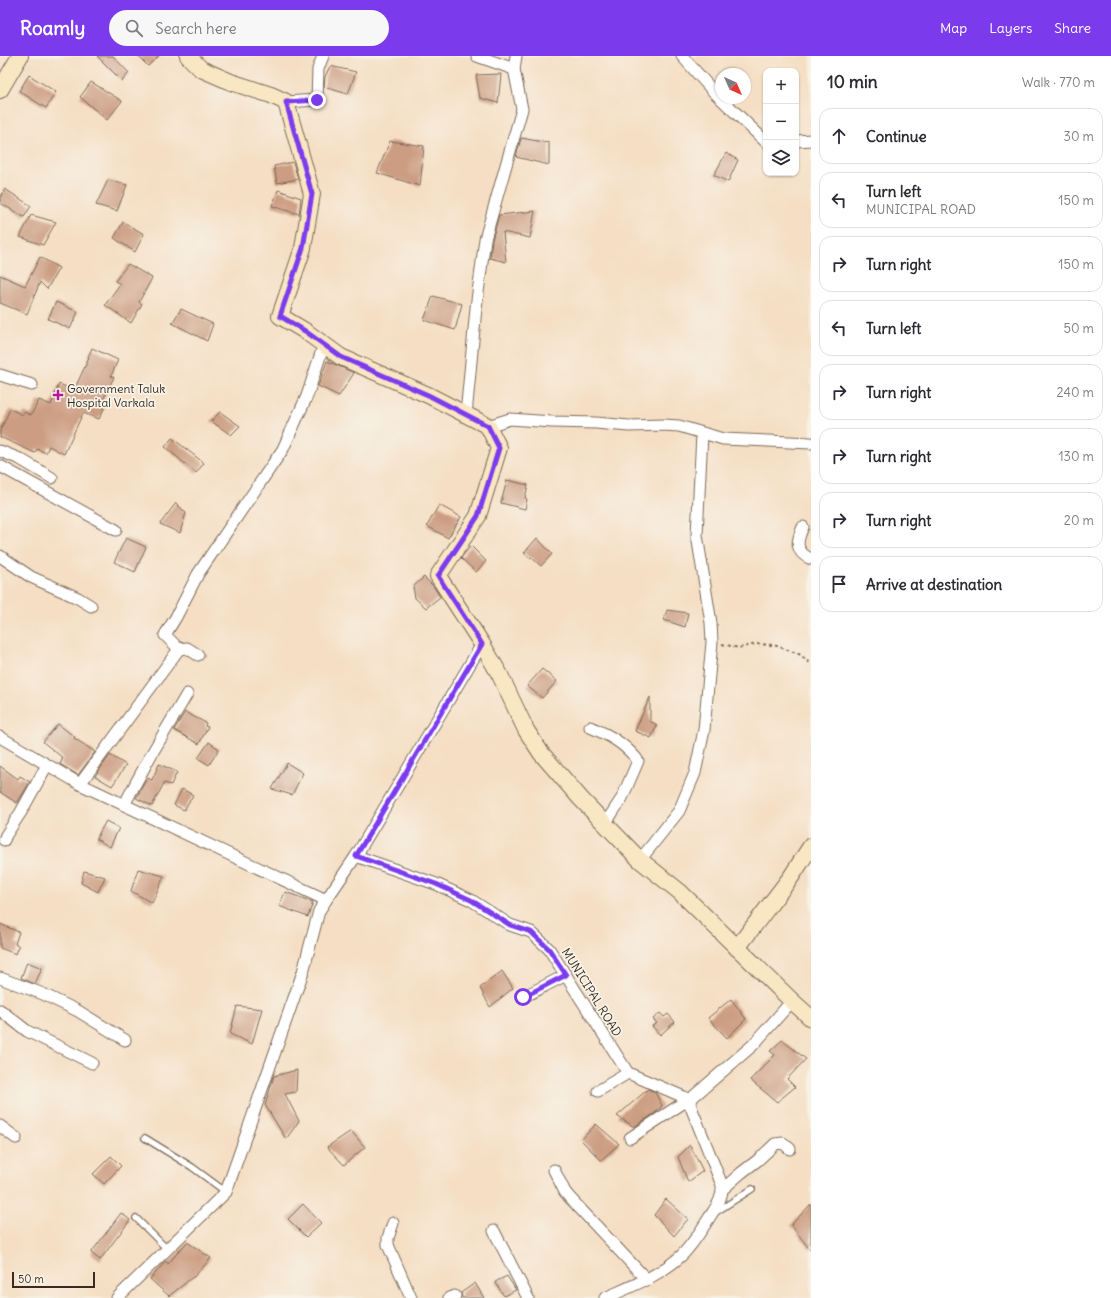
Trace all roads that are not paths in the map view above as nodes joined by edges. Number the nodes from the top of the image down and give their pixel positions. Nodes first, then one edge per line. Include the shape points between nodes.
1 (20, 56) edge
2 (188, 56) edge
3 (323, 56) edge
4 (477, 56) edge
5 (516, 56) edge
6 (682, 56) edge
7 (514, 69) junction
8 (0, 90) edge
9 (286, 102) junction
10 (764, 140) edge
11 (811, 140) edge
12 (799, 141) edge
13 (324, 344) junction
14 (0, 375) edge
15 (32, 385) dead end
16 (466, 415) junction
17 (488, 426) junction
18 (702, 434) junction
19 (811, 443) edge
20 (0, 451) edge
21 (0, 466) edge
22 (52, 478) dead end
23 (803, 527) dead end
24 (116, 530) dead end
25 (0, 556) edge
26 (811, 559) edge
27 (91, 606) dead end
28 (482, 644) junction
29 (179, 649) junction
30 (198, 655) dead end
31 (187, 694) dead end
32 (590, 727) dead end
33 (0, 737) edge
34 (47, 765) junction
35 (80, 784) junction
36 (124, 805) junction
37 (605, 824) junction
38 (4, 840) dead end
39 (811, 846) edge
40 (356, 856) junction
41 (640, 860) junction
42 (326, 900) junction
43 (737, 948) junction
44 (566, 975) junction
45 (0, 978) edge
46 (523, 997) dead end
47 (792, 1001) junction
48 (0, 1010) edge
49 (811, 1018) edge
50 (125, 1040) dead end
51 (92, 1063) dead end
52 (628, 1073) junction
53 (598, 1091) dead end
54 (691, 1100) junction
55 (0, 1126) edge
56 (16, 1138) dead end
57 (145, 1138) dead end
58 (630, 1138) dead end
59 (790, 1150) dead end
60 (554, 1170) dead end
61 (722, 1189) junction
62 (752, 1189) dead end
63 (226, 1192) junction
64 (712, 1214) junction
65 (136, 1218) dead end
66 (393, 1223) dead end
67 (494, 1231) dead end
68 (167, 1249) junction
69 (647, 1280) junction
70 (117, 1298) edge
71 (411, 1298) edge
72 (528, 1298) edge
73 (605, 1298) edge

1 - 8 main road
2 - 9 main road via 201,69
3 - 9 street via 318,69 317,100
4 - 7 street
5 - 7 street
6 - 10 street via 713,91
7 - 16 street via 522,109 485,239
9 - 13 main road via 312,194 303,248 280,316
11 - 12 street
13 - 16 main road via 341,357 428,395
13 - 29 street via 307,396 283,449 198,574 165,635
14 - 15 street
16 - 17 main road
17 - 18 street via 510,419 629,426 679,426
17 - 28 main road via 499,448 478,516 438,576
18 - 19 street via 730,440
18 - 41 street via 697,535 712,642 704,730 695,773 679,811
20 - 22 street via 38,468
21 - 24 street
23 - 26 street via 798,541 799,551
25 - 27 street via 31,578
28 - 37 main road via 533,742
28 - 40 street
29 - 30 street via 187,648
29 - 35 street
31 - 36 street
32 - 37 street via 621,742 638,761 622,798
33 - 34 street
34 - 35 street
34 - 38 street
35 - 36 street
36 - 42 street
37 - 41 main road
39 - 43 main road via 791,877
40 - 42 street
40 - 44 street, MUNICIPAL ROAD via 436,884 471,900 510,925 531,932 549,949
41 - 43 main road via 680,892
42 - 63 street via 319,911 303,972
43 - 47 main road
44 - 46 street
44 - 52 street, MUNICIPAL ROAD
45 - 50 street via 43,994 78,1011
47 - 49 main road
47 - 54 street via 753,1045
48 - 51 street via 27,1031
52 - 53 street
52 - 54 street
54 - 58 street
54 - 61 street via 691,1107
55 - 56 street
57 - 63 lane
59 - 61 street via 783,1143 775,1144
60 - 69 street via 570,1198
61 - 64 street via 722,1199
62 - 64 lane
63 - 68 street
64 - 69 street via 682,1255
65 - 68 lane
66 - 71 street via 388,1245
67 - 72 street
68 - 70 street
69 - 73 street

